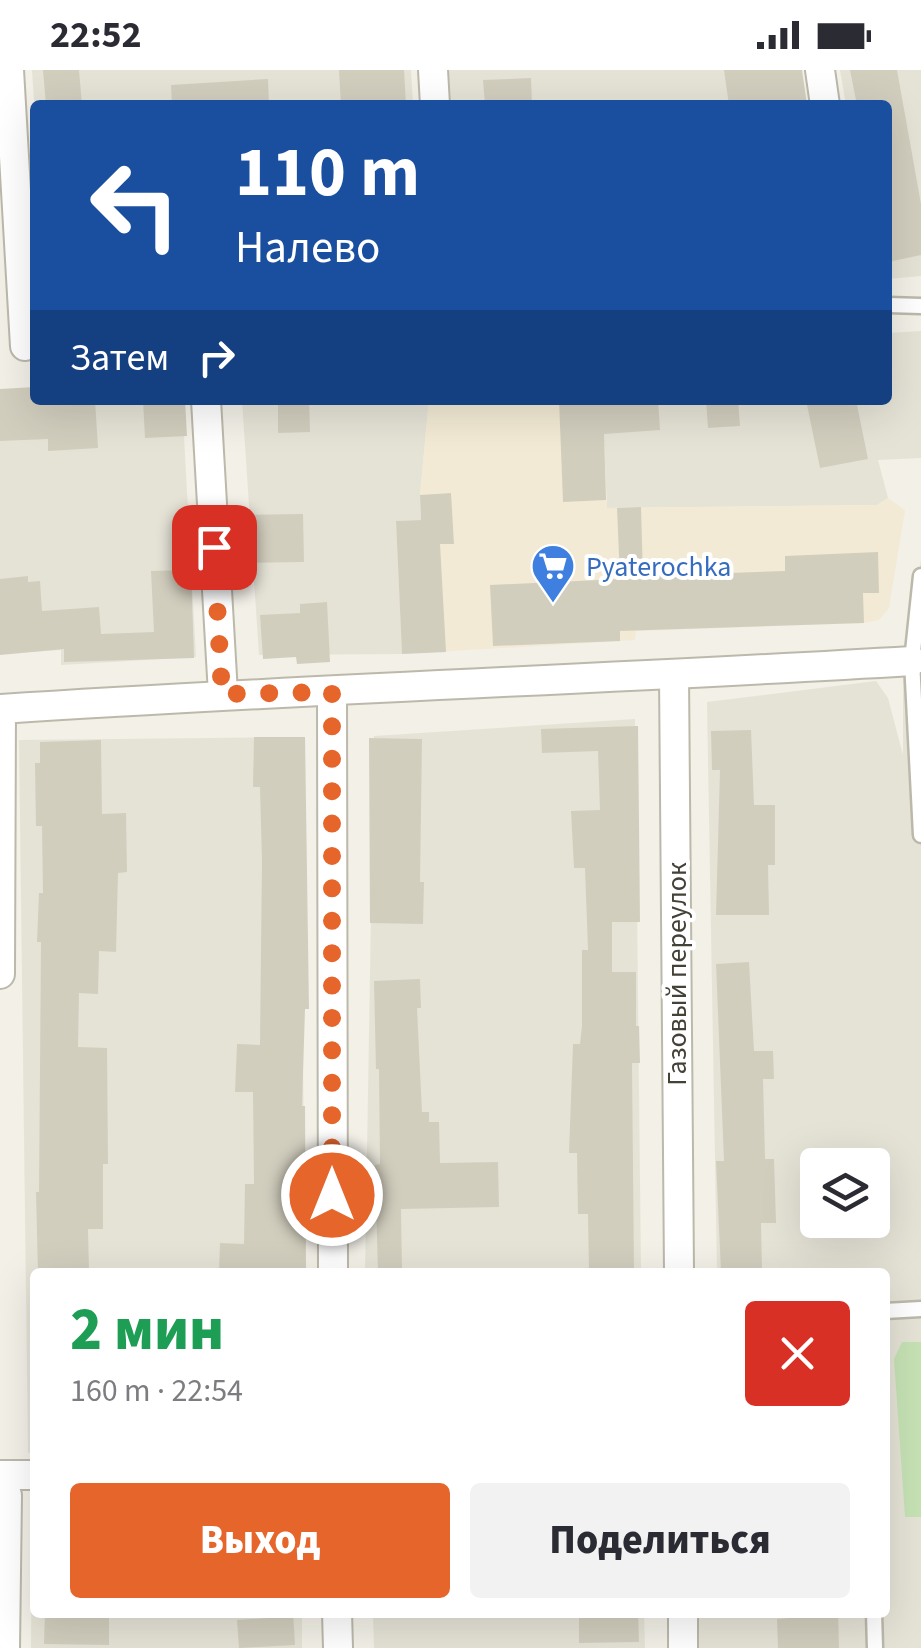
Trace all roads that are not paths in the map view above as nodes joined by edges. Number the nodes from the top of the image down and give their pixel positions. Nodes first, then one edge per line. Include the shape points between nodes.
1 (9, 70) edge
2 (434, 70) edge
3 (820, 70) edge
4 (435, 100) edge
5 (824, 100) edge
6 (892, 304) edge
7 (921, 306) edge
8 (20, 346) edge
9 (206, 405) edge
10 (921, 576) edge
11 (912, 660) junction
12 (674, 675) junction
13 (332, 692) junction
14 (222, 694) junction
15 (921, 835) edge
16 (0, 974) edge
17 (333, 1268) edge
18 (679, 1268) edge
19 (921, 1310) edge
20 (890, 1311) edge
21 (30, 1475) edge
22 (0, 1476) edge
23 (337, 1618) edge
24 (683, 1618) edge
25 (874, 1618) edge
26 (4, 1648) edge
27 (338, 1648) edge
28 (683, 1648) edge
29 (875, 1648) edge

1 - 8 street
2 - 4 street
3 - 5 street
6 - 7 lane
9 - 14 street
10 - 11 lane
11 - 12 street
11 - 15 lane
12 - 13 street
12 - 18 street, Газовый переулок
13 - 14 street
13 - 17 street
14 - 16 street via 0,709
19 - 20 lane
21 - 22 street
22 - 26 street via 7,1495
23 - 27 street
24 - 28 street
25 - 29 lane

